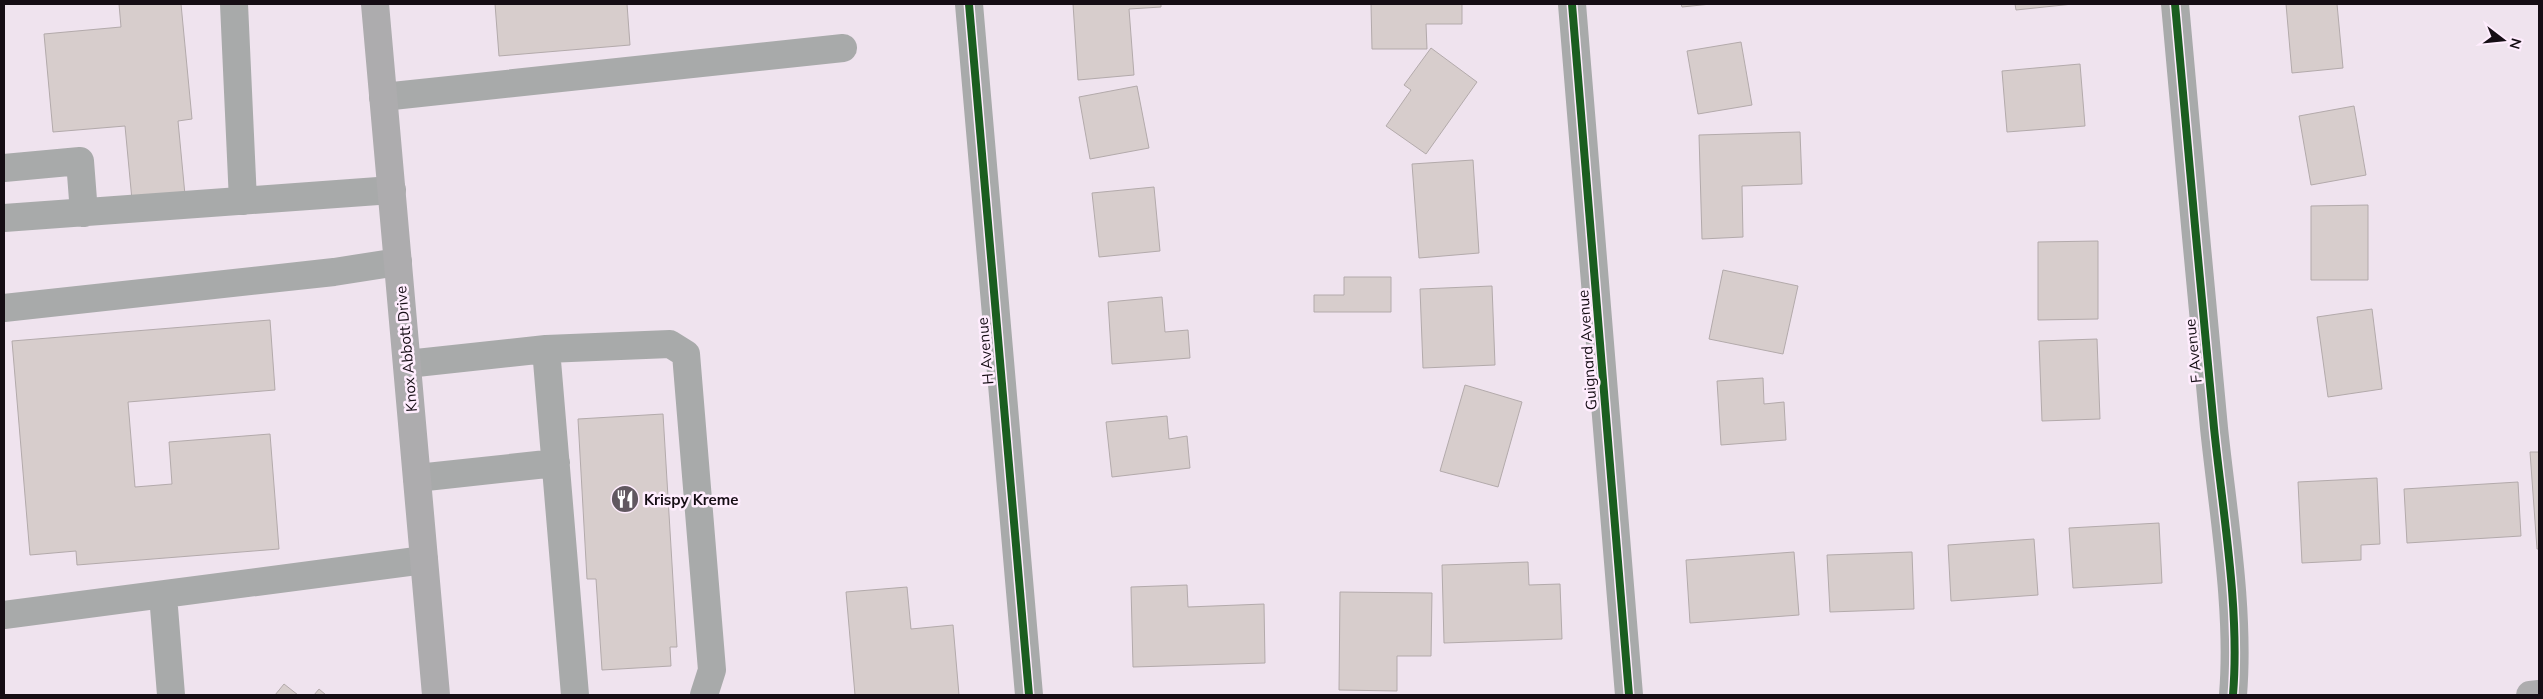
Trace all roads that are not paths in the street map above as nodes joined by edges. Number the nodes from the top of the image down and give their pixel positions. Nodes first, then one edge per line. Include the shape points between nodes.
1 (234, 4) edge
2 (375, 4) edge
3 (968, 4) edge
4 (1572, 4) edge
5 (2175, 4) edge
6 (843, 48) dead end
7 (383, 97) junction
8 (4, 168) edge
9 (392, 190) junction
10 (243, 201) junction
11 (84, 213) junction
12 (4, 218) edge
13 (398, 262) junction
14 (4, 308) edge
15 (546, 349) junction
16 (407, 364) junction
17 (556, 463) junction
18 (417, 478) junction
19 (424, 560) junction
20 (163, 595) junction
21 (4, 615) edge
22 (2539, 694) edge
23 (171, 695) edge
24 (436, 695) edge
25 (575, 695) edge
26 (704, 695) edge
27 (1029, 695) edge
28 (1628, 695) edge
29 (2233, 695) edge
30 (2530, 695) edge

1 - 10 street
2 - 7 main road, Knox Abbott Drive
3 - 27 street, H Avenue
4 - 28 street, Guignard Avenue
5 - 29 street, F Avenue via 2229,575 2236,660
6 - 7 street
7 - 9 main road, Knox Abbott Drive
8 - 11 street via 80,161
9 - 10 street
9 - 13 main road, Knox Abbott Drive
10 - 11 street
11 - 12 street
13 - 14 street via 334,272
13 - 16 main road, Knox Abbott Drive
15 - 16 street
15 - 17 street
15 - 26 street via 670,344 686,354 712,670
16 - 18 main road, Knox Abbott Drive
17 - 18 street
17 - 25 street
18 - 19 main road, Knox Abbott Drive
19 - 20 street
19 - 24 main road, Knox Abbott Drive
20 - 21 street
20 - 23 street
22 - 30 main road

